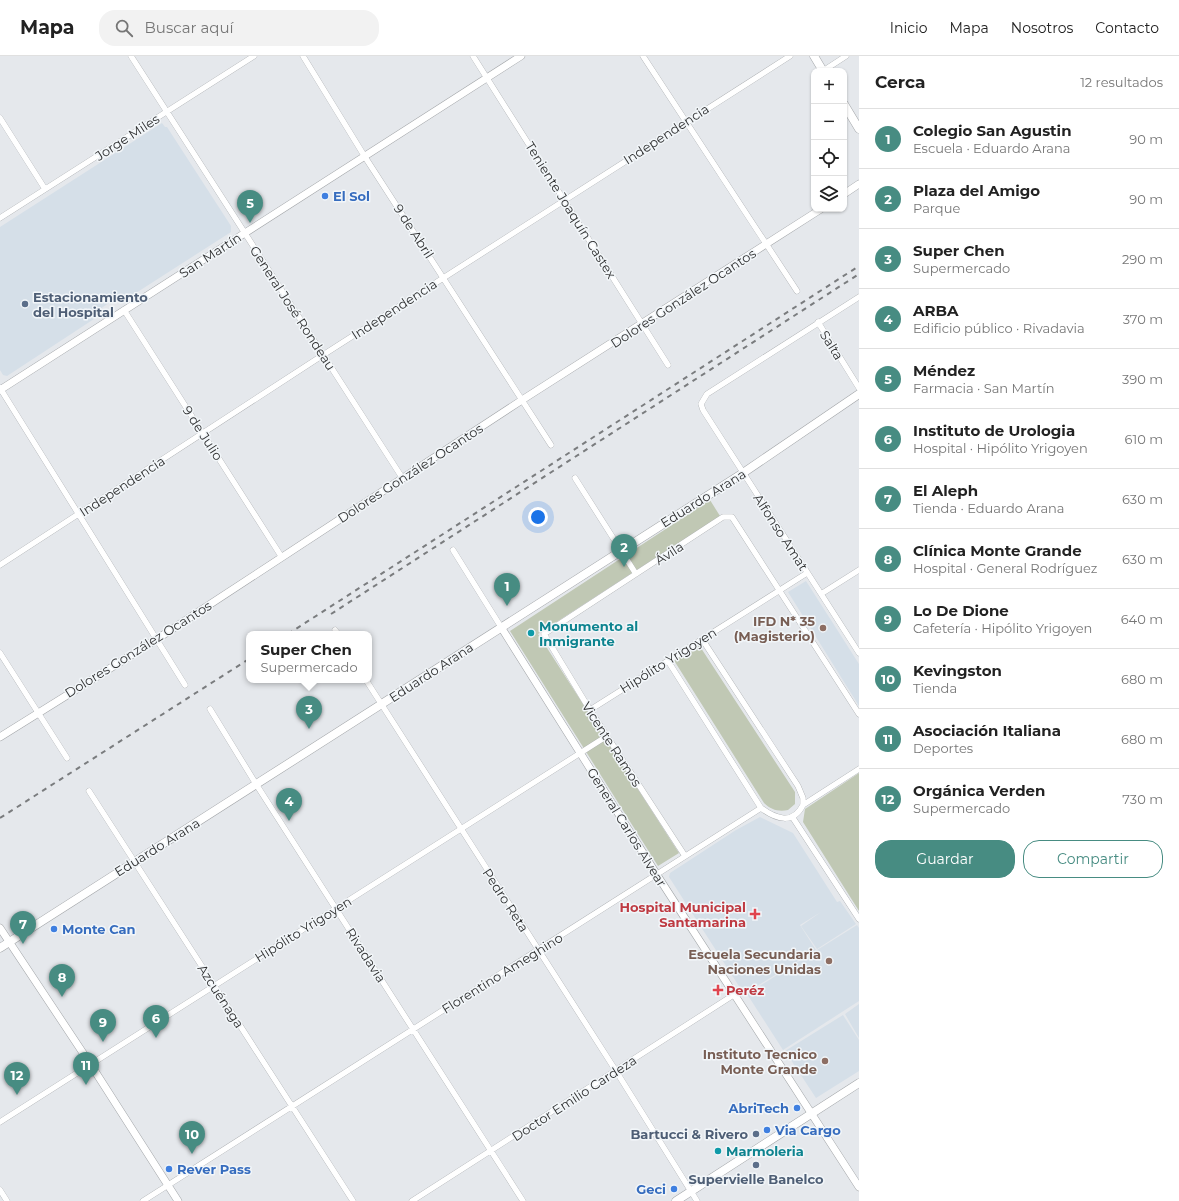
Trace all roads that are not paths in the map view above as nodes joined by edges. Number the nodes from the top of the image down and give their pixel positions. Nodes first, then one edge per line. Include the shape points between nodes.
1 (132, 56) edge
2 (254, 56) edge
3 (303, 56) edge
4 (473, 56) edge
5 (521, 56) edge
6 (643, 56) edge
7 (790, 56) edge
8 (814, 56) edge
9 (846, 56) edge
10 (821, 68) edge
11 (828, 68) edge
12 (487, 78) junction
13 (847, 109) edge
14 (167, 111) junction
15 (0, 118) edge
16 (685, 121) junction
17 (859, 128) edge
18 (365, 157) junction
19 (859, 184) edge
20 (45, 189) junction
21 (847, 192) edge
22 (564, 200) junction
23 (815, 212) edge
24 (0, 218) edge
25 (245, 233) junction
26 (765, 245) junction
27 (444, 277) junction
28 (797, 291) dead end
29 (859, 297) edge
30 (124, 310) junction
31 (818, 322) junction
32 (642, 324) junction
33 (323, 355) junction
34 (668, 365) dead end
35 (859, 388) edge
36 (0, 389) edge
37 (859, 394) edge
38 (522, 400) junction
39 (203, 433) junction
40 (551, 445) dead end
41 (743, 473) junction
42 (576, 478) dead end
43 (403, 479) junction
44 (79, 514) junction
45 (453, 550) dead end
46 (620, 550) junction
47 (281, 556) junction
48 (0, 565) edge
49 (859, 570) edge
50 (807, 573) junction
51 (636, 574) junction
52 (780, 590) junction
53 (821, 594) junction
54 (501, 627) junction
55 (546, 632) joint
56 (157, 639) junction
57 (702, 639) junction
58 (0, 653) edge
59 (859, 653) edge
60 (668, 661) junction
61 (368, 683) edge
62 (185, 685) dead end
63 (381, 704) junction
64 (210, 708) dead end
65 (590, 710) junction
66 (38, 712) junction
67 (859, 714) edge
68 (607, 736) junction
69 (0, 737) edge
70 (581, 753) junction
71 (67, 758) dead end
72 (859, 769) edge
73 (256, 784) junction
74 (89, 791) dead end
75 (803, 805) junction
76 (761, 808) junction
77 (793, 818) junction
78 (461, 829) junction
79 (685, 856) junction
80 (134, 862) junction
81 (657, 875) junction
82 (336, 908) junction
83 (859, 919) edge
84 (0, 928) edge
85 (9, 942) junction
86 (0, 948) edge
87 (538, 950) junction
88 (214, 986) junction
89 (735, 994) junction
90 (414, 1029) junction
91 (91, 1064) junction
92 (616, 1071) junction
93 (859, 1083) edge
94 (292, 1106) junction
95 (810, 1114) junction
96 (0, 1122) edge
97 (492, 1150) junction
98 (168, 1185) junction
99 (859, 1187) edge
100 (0, 1190) edge
101 (690, 1191) junction
102 (7, 1201) edge
103 (143, 1201) edge
104 (178, 1201) edge
105 (353, 1201) edge
106 (412, 1201) edge
107 (523, 1201) edge
108 (676, 1201) edge
109 (697, 1201) edge

1 - 14 street, General José Rondeau
2 - 14 street, Jorge Miles
3 - 18 street, 9 de Abril
4 - 12 street, Teniente Joaquín Castex
5 - 12 street, San Martín
6 - 16 street
7 - 16 street, Independencia
8 - 10 main road
9 - 11 street
12 - 18 street, San Martín
12 - 22 street, Teniente Joaquín Castex
13 - 17 main road
14 - 20 street, Jorge Miles
14 - 25 street, General José Rondeau
15 - 20 street
16 - 22 street, Independencia
16 - 26 street
18 - 25 street, San Martín
18 - 27 street, 9 de Abril
19 - 21 street
20 - 24 street, Jorge Miles
22 - 27 street, Independencia
22 - 32 street, Teniente Joaquín Castex
23 - 26 street, Dolores González Ocantos
25 - 30 street, San Martín
25 - 33 street, General José Rondeau
26 - 28 street
26 - 32 street, Dolores González Ocantos
27 - 33 street, Independencia
27 - 38 street, 9 de Abril
29 - 31 street
30 - 36 street, San Martín
30 - 39 street, 9 de Julio
31 - 35 street, Salta
31 - 41 street, Alfonso Amat via 707,394 701,404
32 - 34 street, Teniente Joaquín Castex
32 - 38 street, Dolores González Ocantos
33 - 39 street, Independencia
33 - 43 street, General José Rondeau
36 - 44 street
37 - 41 main road, Eduardo Arana
38 - 40 street, 9 de Abril
38 - 43 street, Dolores González Ocantos
39 - 44 street, Independencia
39 - 47 street, 9 de Julio
41 - 46 main road, Eduardo Arana
41 - 50 street, Alfonso Amat
42 - 46 street
43 - 47 street, Dolores González Ocantos
44 - 48 street, Independencia
44 - 56 street
45 - 54 street
46 - 51 street
46 - 54 main road, Eduardo Arana
47 - 56 street, Dolores González Ocantos
49 - 53 street
50 - 52 street, Hipólito Yrigoyen
50 - 53 street, Alfonso Amat
51 - 52 street, Ávila via 723,517 732,517
51 - 55 street, Ávila
52 - 57 street, Hipólito Yrigoyen
52 - 67 street
53 - 59 street, Alfonso Amat
54 - 63 main road, Eduardo Arana
54 - 70 street, General Carlos Alvear
55 - 65 street, Vicente Ramos via 544,636
56 - 62 street
56 - 66 street, Dolores González Ocantos
57 - 60 street, Hipólito Yrigoyen
57 - 75 street via 798,786
58 - 66 street
60 - 65 street, Hipólito Yrigoyen
60 - 76 street
61 - 63 street, Pedro Reta
63 - 73 main road, Eduardo Arana
63 - 78 street, Pedro Reta
64 - 73 street, Rivadavia
65 - 68 street, Vicente Ramos
66 - 69 street, Dolores González Ocantos
66 - 71 street
68 - 70 street, Hipólito Yrigoyen
68 - 79 street, Vicente Ramos
70 - 78 street, Hipólito Yrigoyen
70 - 81 street, General Carlos Alvear
72 - 75 street
73 - 80 main road, Eduardo Arana
73 - 82 street, Rivadavia
74 - 80 street, Azcuénaga
75 - 77 street
76 - 77 street via 774,816
76 - 79 street, Florentino Ameghino
77 - 83 street
78 - 82 street, Hipólito Yrigoyen
78 - 87 street, Pedro Reta
79 - 81 street, Florentino Ameghino
80 - 85 main road, Eduardo Arana
80 - 88 street, Azcuénaga
81 - 87 street, Florentino Ameghino
81 - 89 street, General Carlos Alvear
82 - 88 street, Hipólito Yrigoyen
82 - 90 street, Rivadavia
84 - 85 street
85 - 86 main road, Eduardo Arana
85 - 91 street
87 - 90 street, Florentino Ameghino
87 - 92 street, Pedro Reta
88 - 91 street, Hipólito Yrigoyen
88 - 94 street, Azcuénaga
89 - 92 street, Doctor Emilio Cardeza
89 - 95 street, General Carlos Alvear
90 - 94 street, Florentino Ameghino
90 - 97 street, Rivadavia
91 - 96 street, Hipólito Yrigoyen
91 - 98 street
92 - 97 street, Doctor Emilio Cardeza
92 - 101 street, Pedro Reta
93 - 95 main road
94 - 98 street, Florentino Ameghino
94 - 105 street, Azcuénaga
95 - 99 street, General Carlos Alvear
95 - 101 main road
97 - 106 street, Doctor Emilio Cardeza
97 - 107 street, Rivadavia
98 - 103 street, Florentino Ameghino
98 - 104 street
100 - 102 street
101 - 108 main road
101 - 109 street, Pedro Reta

